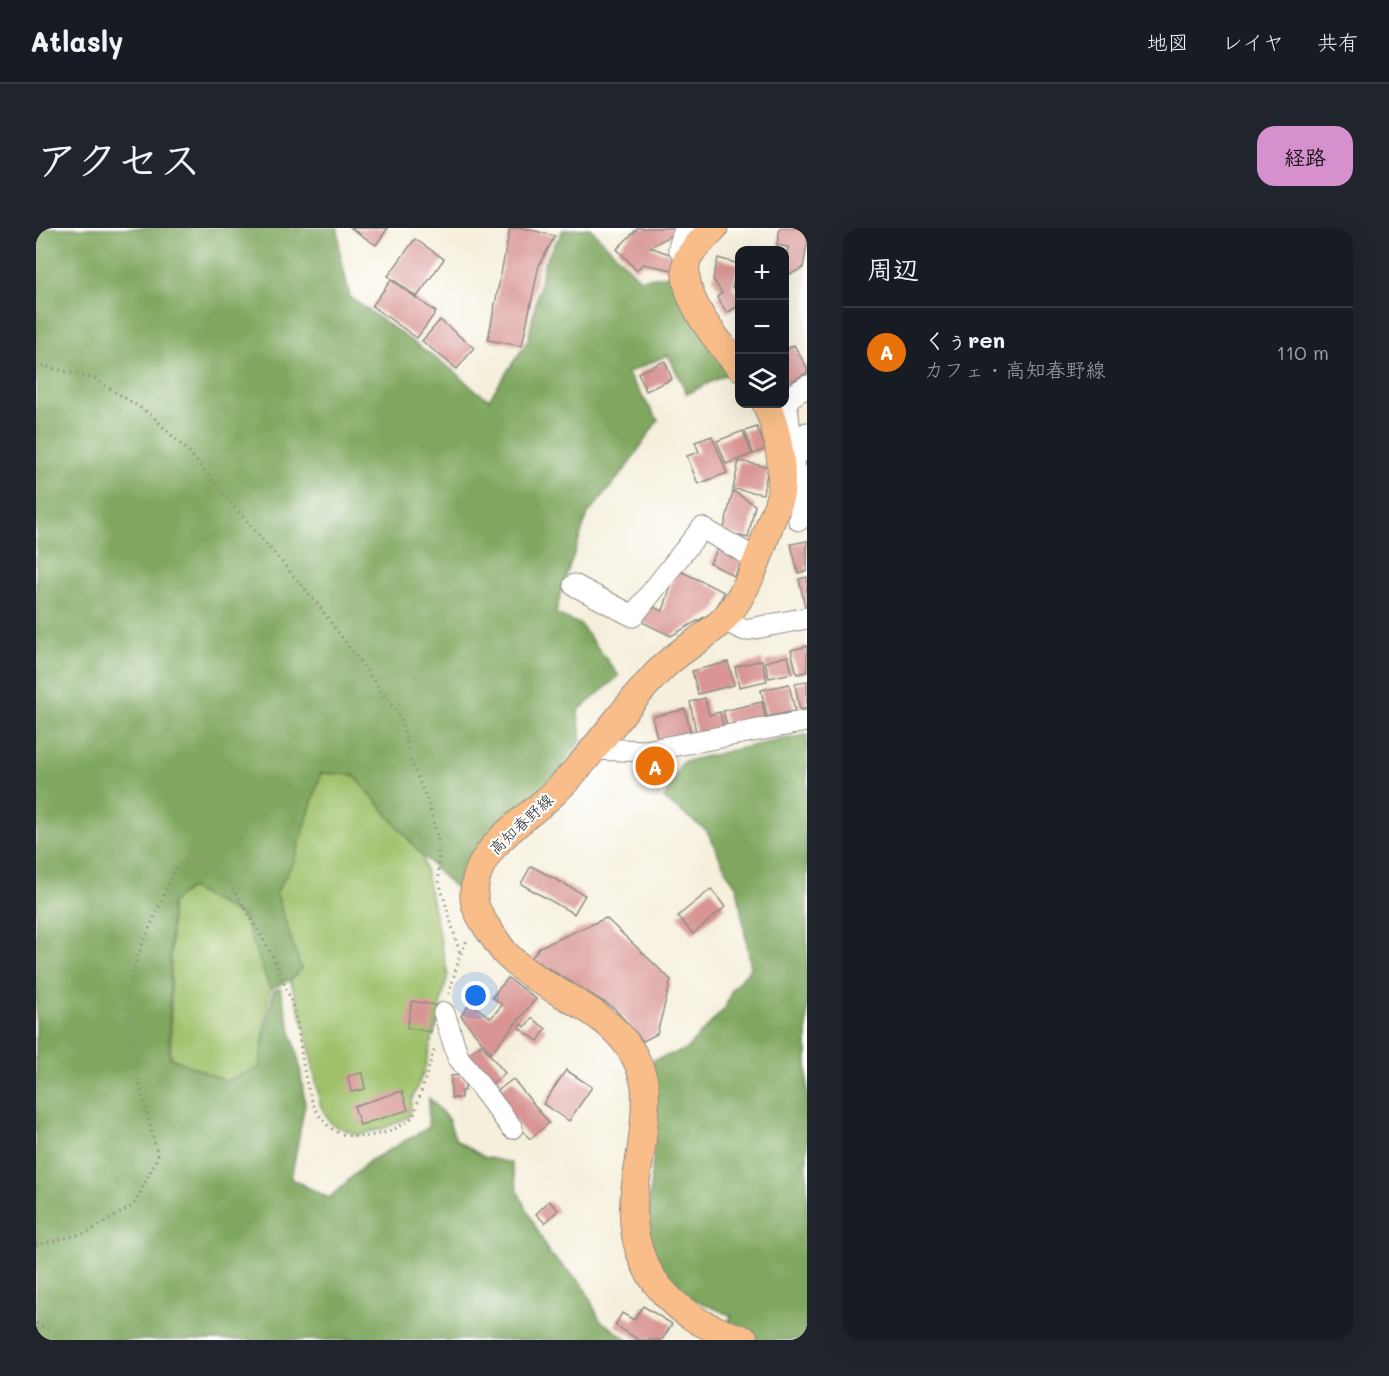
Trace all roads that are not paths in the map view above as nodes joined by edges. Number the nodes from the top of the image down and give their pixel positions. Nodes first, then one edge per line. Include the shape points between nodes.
1 (684, 228) edge
2 (714, 228) edge
3 (688, 259) junction
4 (735, 361) edge
5 (807, 386) edge
6 (767, 408) edge
7 (807, 433) edge
8 (807, 451) edge
9 (807, 477) edge
10 (781, 493) junction
11 (803, 520) edge
12 (770, 524) junction
13 (758, 560) junction
14 (574, 585) dead end
15 (807, 618) edge
16 (723, 620) junction
17 (807, 722) edge
18 (594, 748) junction
19 (444, 1013) road end
20 (512, 1128) dead end
21 (745, 1340) edge

1 - 3 street via 679,248
2 - 3 main road
3 - 4 main road via 686,279 698,313
5 - 10 street via 786,400 795,469
6 - 10 main road, 高知春野線 via 781,453
7 - 8 street
9 - 11 street
10 - 12 main road, 高知春野線
11 - 12 street
12 - 13 main road, 高知春野線
13 - 14 street via 702,528 633,616
13 - 16 main road, 高知春野線
15 - 16 street via 745,630
16 - 18 main road, 高知春野線 via 663,667
17 - 18 street via 645,752
18 - 21 main road, 高知春野線 via 562,785 490,851 481,866 474,891 475,904 506,955 586,1007 615,1030 634,1053 646,1088 635,1196 637,1248 648,1274 667,1296 695,1319
19 - 20 street via 458,1057

